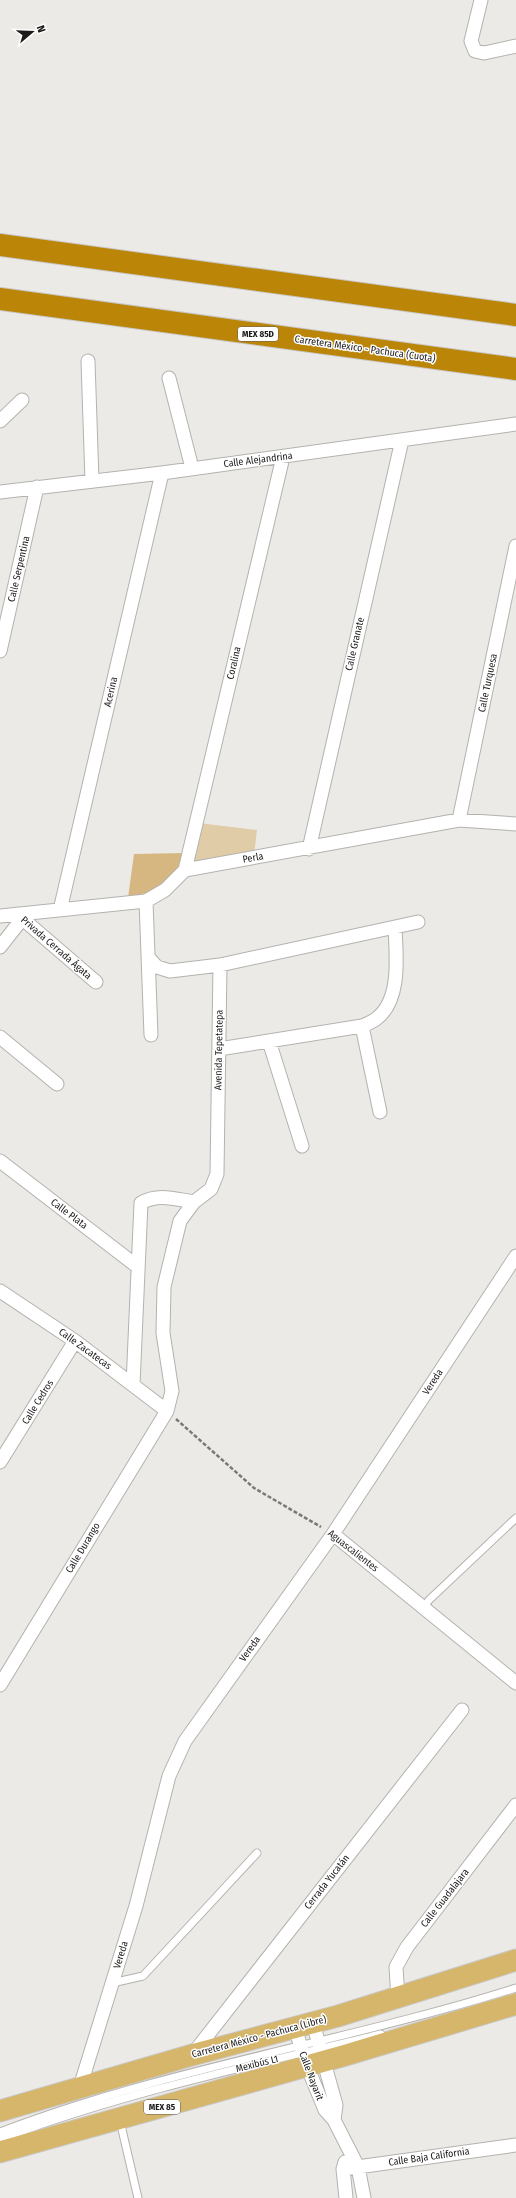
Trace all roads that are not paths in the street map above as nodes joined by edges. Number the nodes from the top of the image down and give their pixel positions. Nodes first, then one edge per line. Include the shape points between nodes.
1 (481, 0) edge
2 (516, 46) edge
3 (0, 245) edge
4 (0, 299) edge
5 (516, 315) edge
6 (88, 361) dead end
7 (516, 369) edge
8 (168, 378) dead end
9 (22, 400) dead end
10 (0, 421) edge
11 (516, 424) edge
12 (402, 440) junction
13 (282, 456) junction
14 (192, 468) junction
15 (162, 473) junction
16 (92, 481) junction
17 (37, 487) junction
18 (0, 492) edge
19 (516, 546) edge
20 (0, 651) edge
21 (459, 820) junction
22 (516, 824) edge
23 (308, 848) junction
24 (185, 870) junction
25 (146, 901) junction
26 (60, 910) junction
27 (0, 916) edge
28 (19, 916) junction
29 (418, 922) dead end
30 (395, 927) junction
31 (0, 946) edge
32 (148, 957) junction
33 (220, 965) junction
34 (96, 982) dead end
35 (362, 1026) junction
36 (151, 1034) dead end
37 (0, 1036) edge
38 (269, 1041) junction
39 (219, 1049) junction
40 (57, 1084) dead end
41 (380, 1112) dead end
42 (302, 1146) dead end
43 (0, 1161) edge
44 (194, 1202) junction
45 (516, 1256) edge
46 (138, 1267) junction
47 (0, 1291) edge
48 (75, 1341) junction
49 (133, 1385) junction
50 (167, 1411) junction
51 (0, 1462) edge
52 (516, 1518) edge
53 (333, 1534) junction
54 (423, 1608) junction
55 (516, 1683) edge
56 (0, 1685) edge
57 (462, 1710) dead end
58 (516, 1805) edge
59 (257, 1853) dead end
60 (516, 1960) edge
61 (112, 1983) junction
62 (516, 1988) edge
63 (516, 1995) edge
64 (398, 1999) junction
65 (516, 2004) edge
66 (310, 2046) junction
67 (192, 2055) junction
68 (80, 2086) junction
69 (0, 2111) edge
70 (119, 2119) junction
71 (0, 2132) edge
72 (0, 2139) edge
73 (516, 2145) edge
74 (349, 2151) junction
75 (0, 2152) edge
76 (358, 2167) junction
77 (343, 2169) junction
78 (138, 2198) edge
79 (346, 2198) edge
80 (364, 2198) edge

1 - 2 street via 471,41 475,51 484,53
3 - 5 highway
4 - 7 highway, Carretera México - Pachuca (Cuota) / MEX 85D
6 - 16 street
8 - 14 street
9 - 10 street
11 - 12 street, Calle Alejandrina
12 - 13 street, Calle Alejandrina
12 - 23 street, Calle Granate
13 - 14 street, Calle Alejandrina
13 - 24 street, Coralina
14 - 15 street, Calle Alejandrina
15 - 16 street, Calle Alejandrina
15 - 26 street, Acerina
16 - 17 street, Calle Alejandrina
17 - 18 street, Calle Alejandrina
17 - 20 street, Calle Serpentina
19 - 21 street, Calle Turquesa
21 - 22 street, Perla
21 - 23 street, Perla
23 - 24 street, Perla
24 - 25 street via 165,890
25 - 26 street
25 - 32 street
26 - 28 street
27 - 28 street
28 - 31 street
28 - 34 street, Privada Cerrada Ágata
29 - 30 street
30 - 33 street
30 - 35 street via 397,974 389,1003 377,1018
32 - 33 street via 157,968 170,971
32 - 36 street
33 - 39 street, Avenida Tepetatepa
35 - 38 street
35 - 41 street
37 - 40 street
38 - 39 street
38 - 42 street
39 - 44 street, Avenida Tepetatepa via 217,1174 211,1189
43 - 46 street, Calle Plata
44 - 46 street via 151,1197 141,1203
44 - 50 street, Avenida Tepetatepa via 180,1222 164,1287 163,1333 172,1392
45 - 53 street, Vereda
46 - 49 street
47 - 48 street, Calle Zacatecas
48 - 49 street, Calle Zacatecas
48 - 51 street, Calle Cedros
49 - 50 street, Calle Zacatecas
50 - 56 street, Calle Durango
52 - 54 lane
53 - 54 street, Aguascalientes
53 - 61 street, Vereda via 185,1741 169,1776 136,1906
54 - 55 street, Aguascalientes
57 - 67 street, Cerrada Yucatán
58 - 64 street, Calle Guadalajara via 407,1947 396,1967
59 - 61 lane via 144,1976
60 - 64 main road, Carretera México - Pachuca (Libre) / MEX 85
61 - 68 street, Vereda
62 - 66 lane, Mexibús L1
63 - 66 lane, Mexibús L1 via 400,2029
64 - 66 main road, Carretera México - Pachuca (Libre) / MEX 85
65 - 66 main road, Carretera México - Pachuca (Libre) / MEX 85
66 - 67 main road, Carretera México - Pachuca (Libre) / MEX 85
66 - 70 main road, Carretera México - Pachuca (Libre) / MEX 85
66 - 71 lane, Mexibús L1 via 206,2068 45,2114
66 - 72 lane, Mexibús L1 via 51,2120
66 - 74 street, Calle Nayarit via 325,2110 334,2120
67 - 68 main road, Carretera México - Pachuca (Libre) / MEX 85
68 - 69 main road, Carretera México - Pachuca (Libre) / MEX 85
70 - 75 main road, Carretera México - Pachuca (Libre) / MEX 85
70 - 78 lane
73 - 76 street, Calle Baja California
74 - 76 street, Calle Nayarit
74 - 77 street
76 - 77 street, Calle Baja California
76 - 80 street, Calle Nayarit
77 - 79 street

